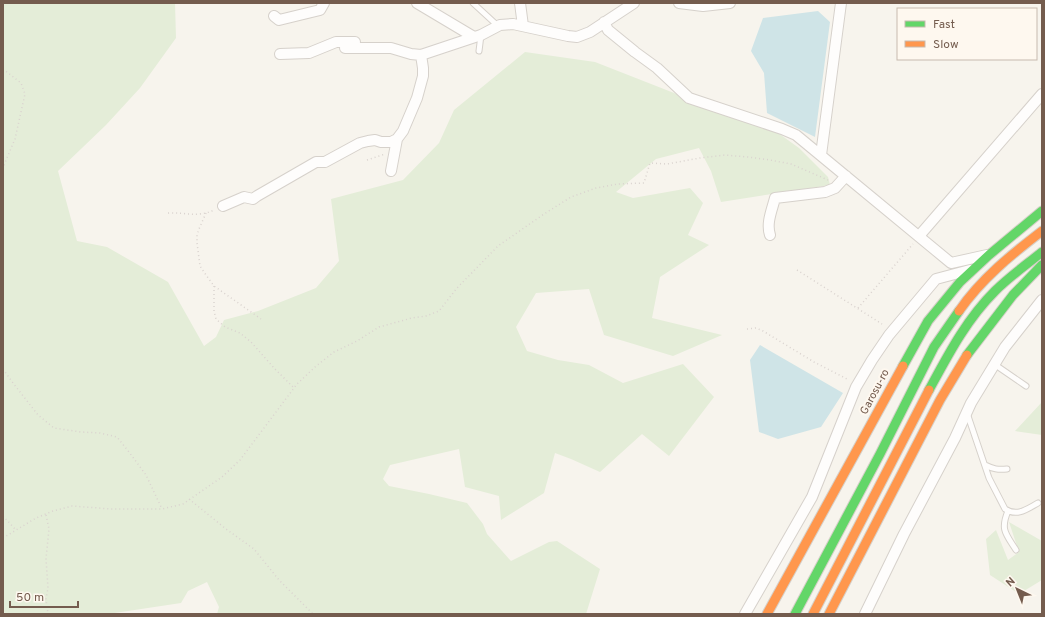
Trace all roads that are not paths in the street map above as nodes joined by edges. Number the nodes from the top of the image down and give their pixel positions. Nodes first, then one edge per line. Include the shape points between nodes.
1 (324, 3) edge
2 (417, 3) edge
3 (473, 3) edge
4 (520, 3) edge
5 (634, 3) edge
6 (679, 3) edge
7 (730, 3) edge
8 (841, 3) edge
9 (426, 6) edge
10 (274, 16) dead end
11 (604, 22) junction
12 (498, 26) junction
13 (523, 26) junction
14 (478, 36) junction
15 (344, 48) dead end
16 (399, 50) junction
17 (479, 51) dead end
18 (280, 54) dead end
19 (421, 55) junction
20 (1042, 94) edge
21 (397, 139) junction
22 (820, 155) junction
23 (391, 171) dead end
24 (844, 178) junction
25 (223, 206) road end
26 (1042, 211) edge
27 (1042, 232) edge
28 (770, 235) dead end
29 (919, 236) junction
30 (1042, 252) edge
31 (989, 255) junction
32 (1042, 266) edge
33 (972, 270) junction
34 (1042, 300) edge
35 (994, 364) junction
36 (1026, 386) dead end
37 (966, 412) junction
38 (985, 465) junction
39 (1007, 469) dead end
40 (1038, 503) dead end
41 (1008, 511) junction
42 (817, 523) junction
43 (1016, 550) dead end
44 (778, 612) dead end
45 (745, 614) edge
46 (767, 614) edge
47 (795, 614) edge
48 (813, 614) edge
49 (828, 614) edge
50 (865, 614) edge

1 - 10 street via 320,10 279,20
2 - 9 street
3 - 12 lane
4 - 13 street
5 - 11 street
6 - 7 street via 702,6
8 - 22 street
9 - 14 street
11 - 13 street via 590,32 576,37
11 - 22 street via 608,30 657,68 689,98 796,135
12 - 13 street
12 - 14 street
14 - 17 lane
14 - 19 street
15 - 16 street
16 - 18 street via 388,43 336,42 310,53
16 - 19 street
19 - 21 street via 423,76 418,98
20 - 29 street
21 - 23 street
21 - 25 street via 391,142 375,140 360,143 325,162 316,162 253,199 244,197
22 - 24 street
24 - 28 street via 835,188 825,192 775,198 768,229
24 - 29 street
26 - 31 main road, Garosu-ro
27 - 47 main road via 986,278 962,306 934,347
29 - 31 street via 951,263
30 - 48 main road via 995,291 959,335
31 - 33 main road, Garosu-ro
32 - 49 main road via 1013,295 962,362
33 - 42 main road, Garosu-ro via 928,321
33 - 45 street via 936,279 889,335 872,360 858,384 812,497
34 - 35 street
35 - 36 lane
35 - 37 street
37 - 38 lane
37 - 50 street
38 - 39 lane via 992,469
38 - 41 lane via 989,478
40 - 41 lane via 1022,512
41 - 43 lane via 1003,525
42 - 44 main road via 807,555
42 - 46 main road, Garosu-ro

